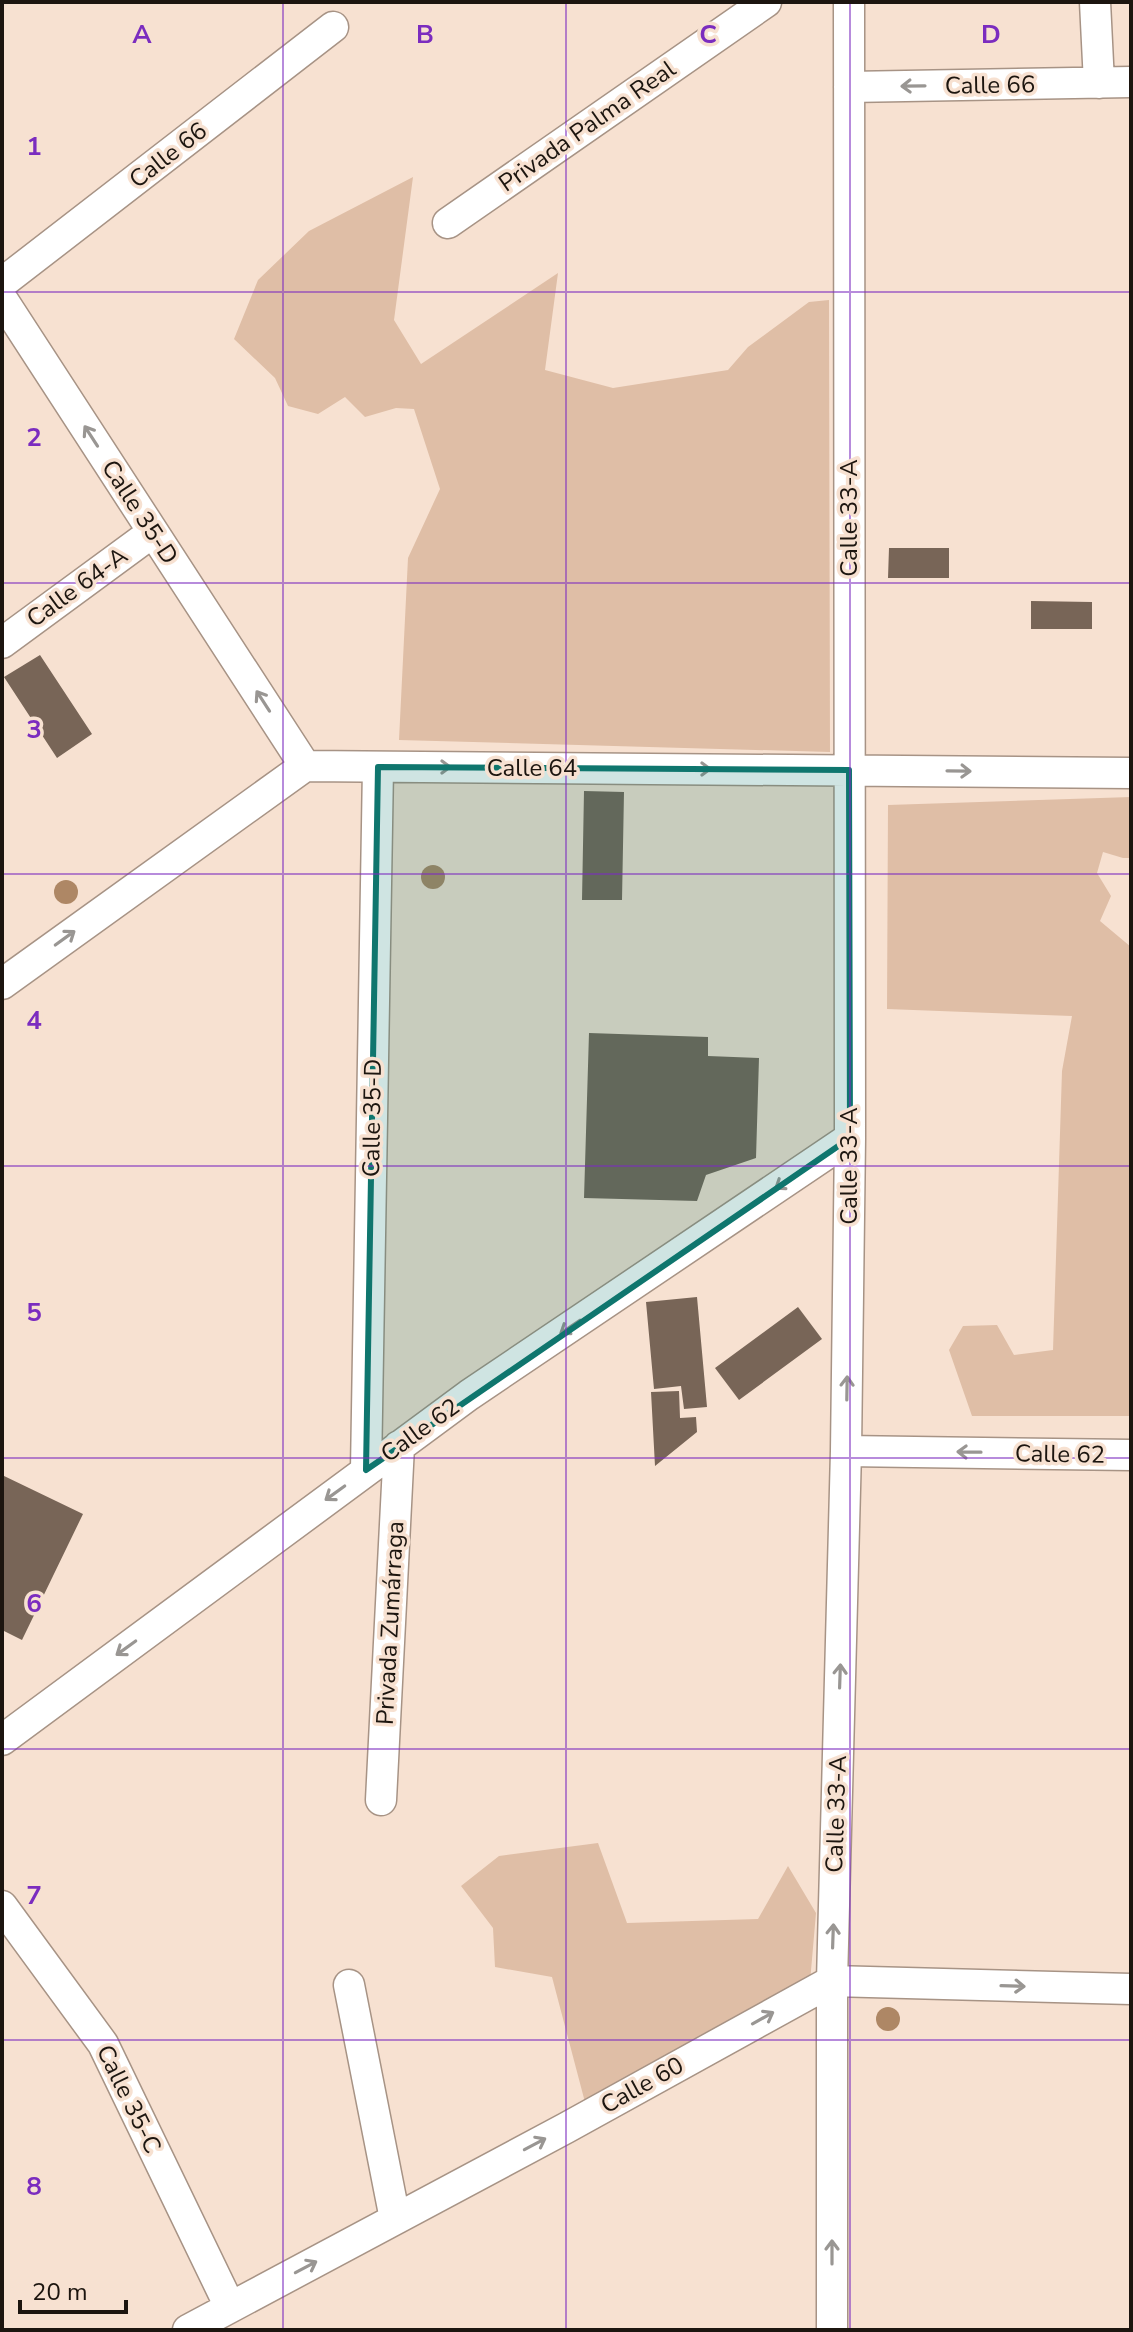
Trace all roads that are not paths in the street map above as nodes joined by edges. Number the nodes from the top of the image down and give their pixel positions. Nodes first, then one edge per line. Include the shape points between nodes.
1 (766, 2) edge
2 (849, 2) edge
3 (1095, 2) edge
4 (333, 27) dead end
5 (1131, 82) edge
6 (1099, 83) junction
7 (849, 87) junction
8 (448, 223) dead end
9 (2, 283) edge
10 (2, 299) edge
11 (153, 532) junction
12 (2, 643) edge
13 (305, 766) junction
14 (378, 767) junction
15 (849, 770) junction
16 (1131, 773) edge
17 (2, 984) edge
18 (850, 1138) junction
19 (399, 1446) junction
20 (846, 1451) junction
21 (1131, 1455) edge
22 (366, 1470) junction
23 (2, 1740) edge
24 (381, 1800) dead end
25 (2, 1906) edge
26 (832, 1981) junction
27 (349, 1985) dead end
28 (1131, 1989) edge
29 (395, 2219) junction
30 (230, 2307) junction
31 (188, 2330) edge
32 (832, 2330) edge

1 - 8 street, Privada Palma Real
2 - 7 street, Calle 33-A
3 - 6 street
4 - 9 street, Calle 66
5 - 6 street, Calle 66
6 -> 7 street, Calle 66
7 - 15 street, Calle 33-A
11 -> 10 street, Calle 35-D
11 - 12 street, Calle 64-A
13 -> 11 street, Calle 35-D
13 - 14 street, Calle 64
17 -> 13 street
14 -> 15 street, Calle 64
14 - 22 street, Calle 35-D
15 -> 16 street, Calle 64
15 - 18 street, Calle 33-A
18 -> 19 street, Calle 62
20 -> 18 street, Calle 33-A
19 - 22 street, Calle 62
19 - 24 street, Privada Zumárraga
21 -> 20 street, Calle 62
26 -> 20 street, Calle 33-A
22 -> 23 street, Calle 62
25 - 30 street, Calle 35-C via 103,2044
26 -> 28 street
29 -> 26 street, Calle 60
32 -> 26 street, Calle 33-A
27 - 29 street
30 -> 29 street, Calle 60
30 - 31 street, Calle 60

